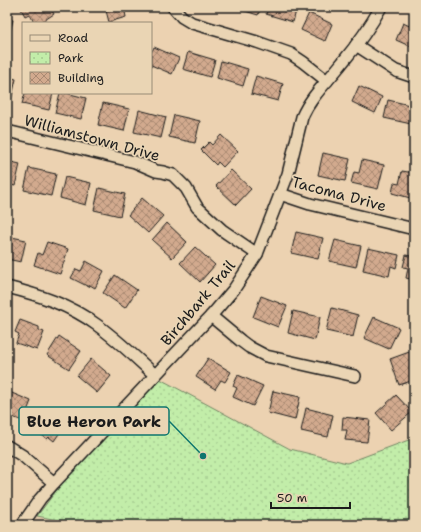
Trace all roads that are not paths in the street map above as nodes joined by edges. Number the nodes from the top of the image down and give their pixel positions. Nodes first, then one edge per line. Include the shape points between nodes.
1 (173, 7) edge
2 (381, 7) edge
3 (356, 45) junction
4 (414, 77) edge
5 (327, 81) junction
6 (7, 131) edge
7 (280, 194) junction
8 (414, 229) edge
9 (257, 254) junction
10 (7, 287) edge
11 (211, 316) junction
12 (155, 375) junction
13 (355, 376) dead end
14 (7, 446) edge
15 (54, 483) junction
16 (22, 525) edge

1 - 5 street via 192,23 291,54
2 - 3 street, Birchbark Trail
3 - 4 street via 396,71
3 - 5 street, Birchbark Trail
5 - 7 street, Birchbark Trail via 310,100 302,117 288,174
6 - 9 street, Williamstown Drive via 135,162 173,175 186,188 197,207 222,230
7 - 8 street, Tacoma Drive via 310,204
7 - 9 street, Birchbark Trail
9 - 11 street, Birchbark Trail via 234,289
10 - 12 street via 40,296 76,311 115,338
11 - 12 street, Birchbark Trail
11 - 13 street via 245,344 266,356
12 - 15 street, Birchbark Trail
14 - 15 street via 23,456
15 - 16 street, Birchbark Trail

